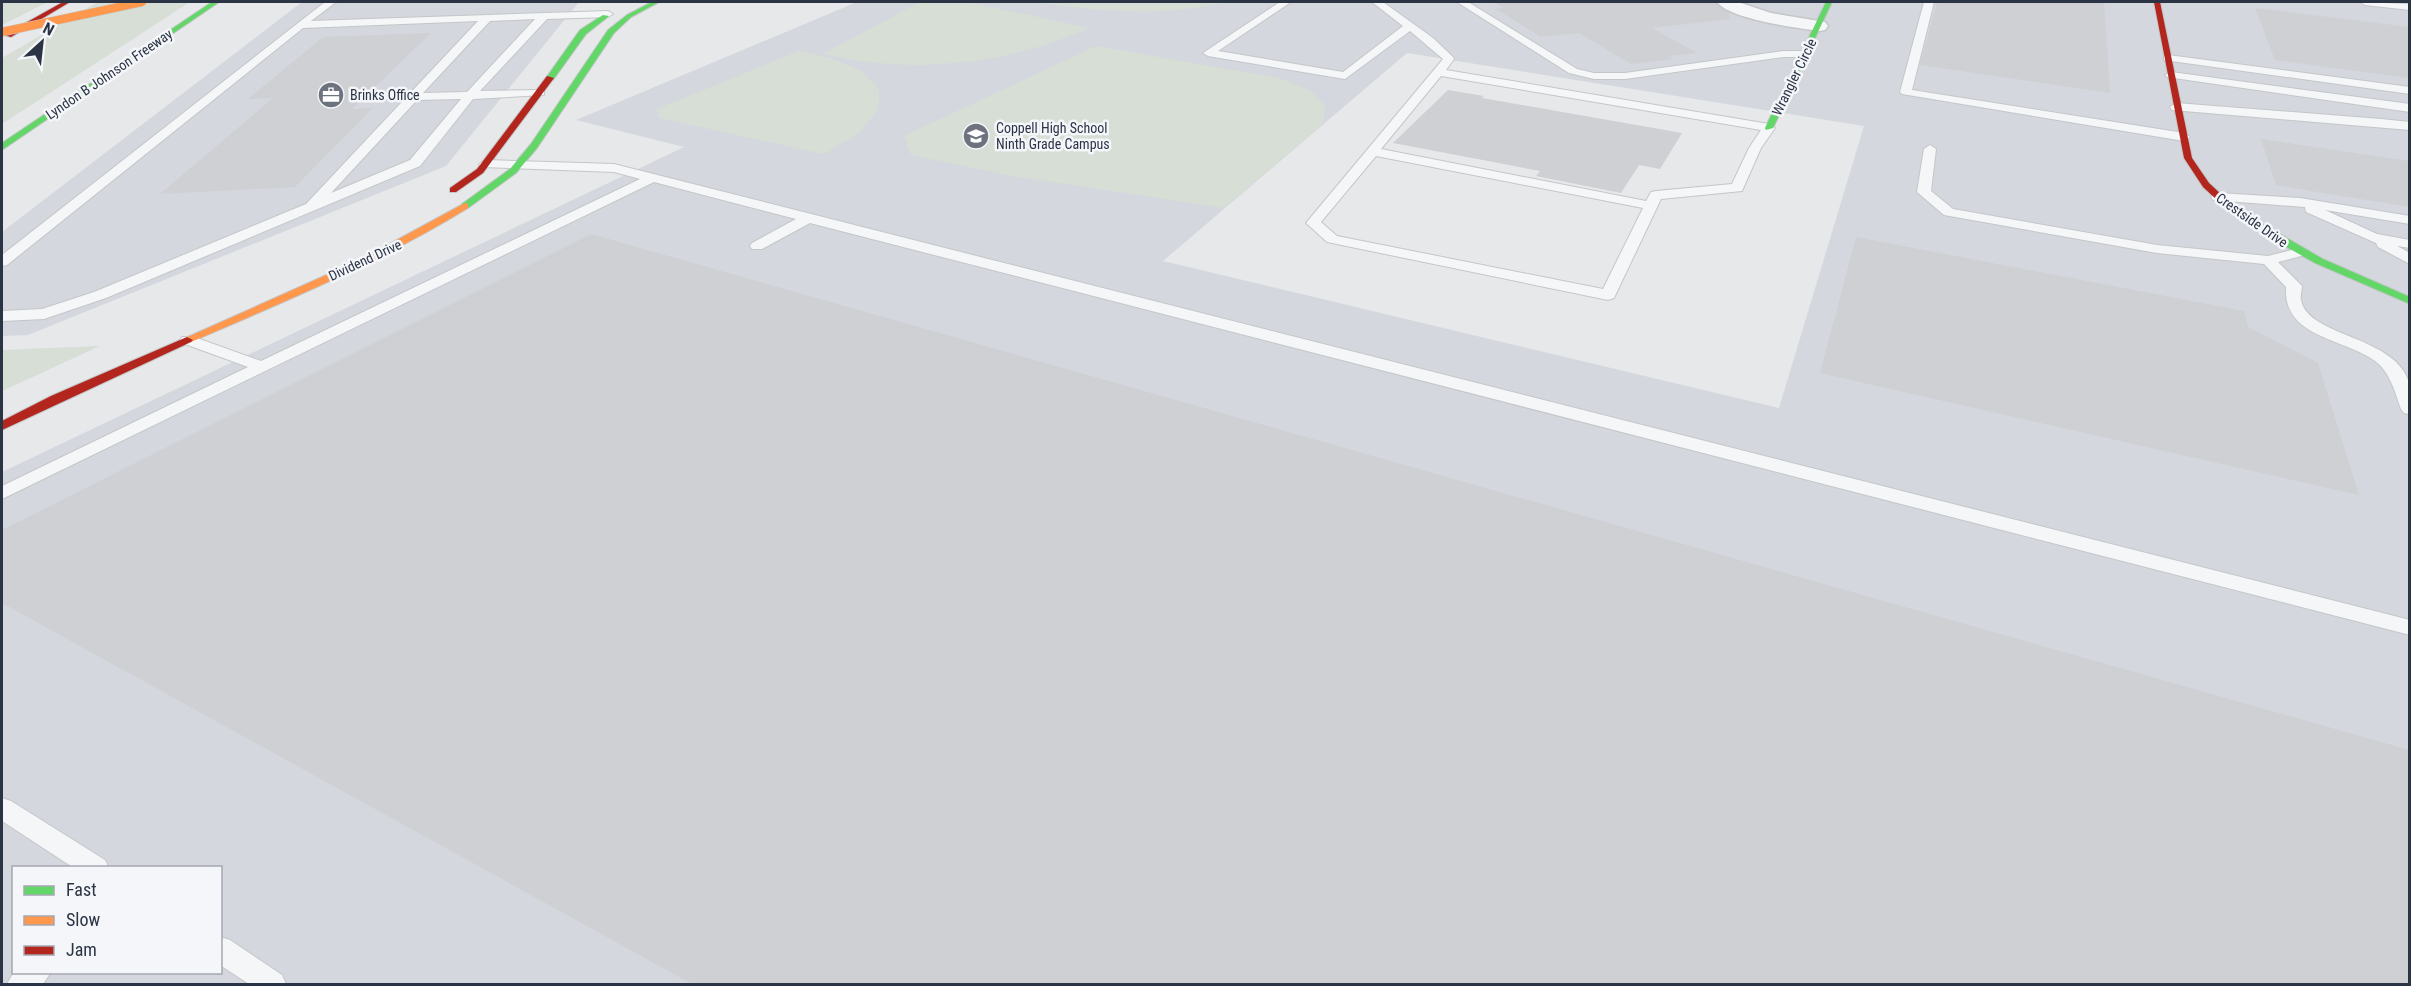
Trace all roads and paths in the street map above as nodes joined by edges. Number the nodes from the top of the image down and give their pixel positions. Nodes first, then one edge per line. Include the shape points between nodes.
1 (59, 2) edge
2 (67, 2) edge
3 (104, 2) edge
4 (142, 2) edge
5 (216, 2) edge
6 (331, 2) edge
7 (656, 2) edge
8 (1286, 2) edge
9 (1377, 2) edge
10 (1462, 2) edge
11 (1725, 2) edge
12 (1829, 2) edge
13 (1929, 2) edge
14 (2157, 2) edge
15 (2365, 2) edge
16 (504, 3) dead end
17 (2409, 7) edge
18 (630, 9) edge
19 (608, 14) junction
20 (546, 15) junction
21 (487, 18) junction
22 (2, 23) edge
23 (300, 25) junction
24 (1410, 26) junction
25 (1819, 26) junction
26 (2, 32) edge
27 (2, 38) edge
28 (1806, 54) junction
29 (2168, 58) junction
30 (1438, 72) junction
31 (2171, 75) junction
32 (571, 91) junction
33 (2409, 91) edge
34 (540, 93) junction
35 (470, 95) junction
36 (414, 97) junction
37 (2176, 107) junction
38 (2409, 108) edge
39 (2409, 126) edge
40 (1769, 128) junction
41 (2184, 137) junction
42 (2, 147) edge
43 (1930, 149) dead end
44 (1374, 150) junction
45 (519, 163) junction
46 (486, 164) junction
47 (652, 178) junction
48 (2218, 197) junction
49 (438, 201) dead end
50 (2300, 202) junction
51 (1652, 206) junction
52 (311, 207) junction
53 (808, 218) junction
54 (2409, 220) edge
55 (2373, 238) junction
56 (2409, 244) edge
57 (757, 246) dead end
58 (2300, 252) junction
59 (2268, 260) junction
60 (2409, 260) edge
61 (2, 262) edge
62 (2409, 302) edge
63 (2, 316) edge
64 (188, 340) junction
65 (260, 366) junction
66 (2409, 409) edge
67 (2, 426) edge
68 (2, 493) edge
69 (2409, 628) edge
70 (2, 808) edge
71 (94, 866) edge
72 (222, 950) edge
73 (34, 974) edge
74 (21, 984) edge
75 (272, 984) edge

1 - 26 main road
2 - 27 main road
3 - 22 main road
4 - 26 main road, bridge
5 - 42 main road, Lyndon B Johnson Freeway
6 - 23 lane
7 - 18 main road, Dividend Drive
8 - 24 lane via 1208,53 1345,76
9 - 24 lane
10 - 28 lane via 1573,71 1594,76 1625,76
11 - 25 street, Wrangler Circle via 1765,17
12 - 25 main road, Wrangler Circle
13 - 41 lane via 1906,92
14 - 29 main road, Crestside Drive
15 - 17 lane
16 - 21 lane
18 - 19 main road
18 - 32 main road, Dividend Drive
19 - 20 lane
19 - 34 main road via 583,33
20 - 21 lane
20 - 35 lane
21 - 23 lane
21 - 36 lane
23 - 61 lane
24 - 30 lane via 1449,59
25 - 28 main road, Wrangler Circle
28 - 40 main road, Wrangler Circle
29 - 31 main road, Crestside Drive
29 - 33 lane
30 - 40 lane
30 - 44 lane
31 - 37 main road, Crestside Drive
31 - 38 lane
32 - 34 main road
32 - 45 main road, Dividend Drive
34 - 35 lane
34 - 46 main road
35 - 36 lane
35 - 52 lane via 415,163
36 - 52 lane
37 - 39 lane via 2228,114 2364,119
37 - 41 main road, Crestside Drive
40 - 51 lane via 1737,188 1656,195
41 - 48 main road, Crestside Drive via 2190,162
43 - 59 lane via 1924,192 1949,212 2157,249
44 - 51 lane
44 - 51 lane via 1313,223 1332,239 1608,295
45 - 46 lane
45 - 47 lane via 614,168
45 - 64 main road, Dividend Drive via 479,197 439,223 379,255
46 - 49 main road
47 - 53 lane
47 - 65 lane
48 - 50 lane
48 - 58 main road, Crestside Drive via 2266,233
50 - 54 lane
50 - 55 lane
52 - 63 lane via 100,295 44,314
53 - 57 lane
53 - 69 lane
55 - 56 lane
55 - 60 lane
58 - 59 lane
58 - 62 main road, Crestside Drive
59 - 66 lane via 2294,286 2292,296 2299,312 2320,330 2379,356 2395,372
64 - 65 lane
64 - 67 main road, Dividend Drive
65 - 68 lane
70 - 71 lane
72 - 75 lane
73 - 74 lane

